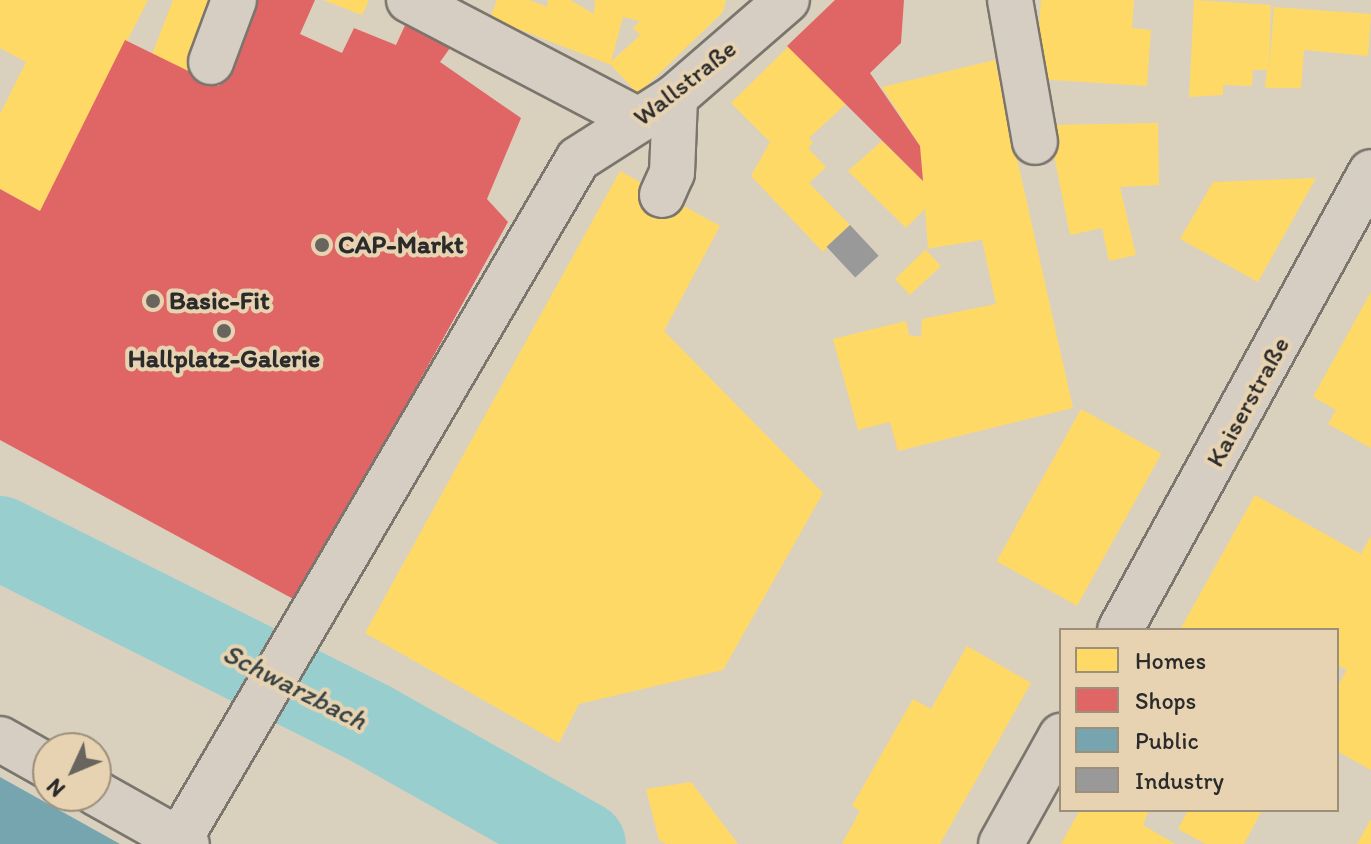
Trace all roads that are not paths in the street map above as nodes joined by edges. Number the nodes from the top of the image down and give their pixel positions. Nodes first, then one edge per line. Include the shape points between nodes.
1 (234, 0) edge
2 (409, 0) edge
3 (787, 0) edge
4 (1010, 0) edge
5 (211, 62) dead end
6 (675, 97) junction
7 (639, 120) junction
8 (1035, 142) dead end
9 (1371, 172) edge
10 (662, 195) dead end
11 (1121, 628) edge
12 (0, 739) edge
13 (1059, 740) edge
14 (32, 757) edge
15 (112, 802) edge
16 (183, 842) edge
17 (1001, 844) edge

1 - 5 street
2 - 7 street
3 - 6 street, Wallstraße
4 - 8 street
6 - 7 street, Wallstraße
6 - 10 street via 672,173
7 - 16 street, Wallstraße via 578,159 297,633
9 - 11 street, Kaiserstraße
12 - 14 street
13 - 17 street
15 - 16 street

